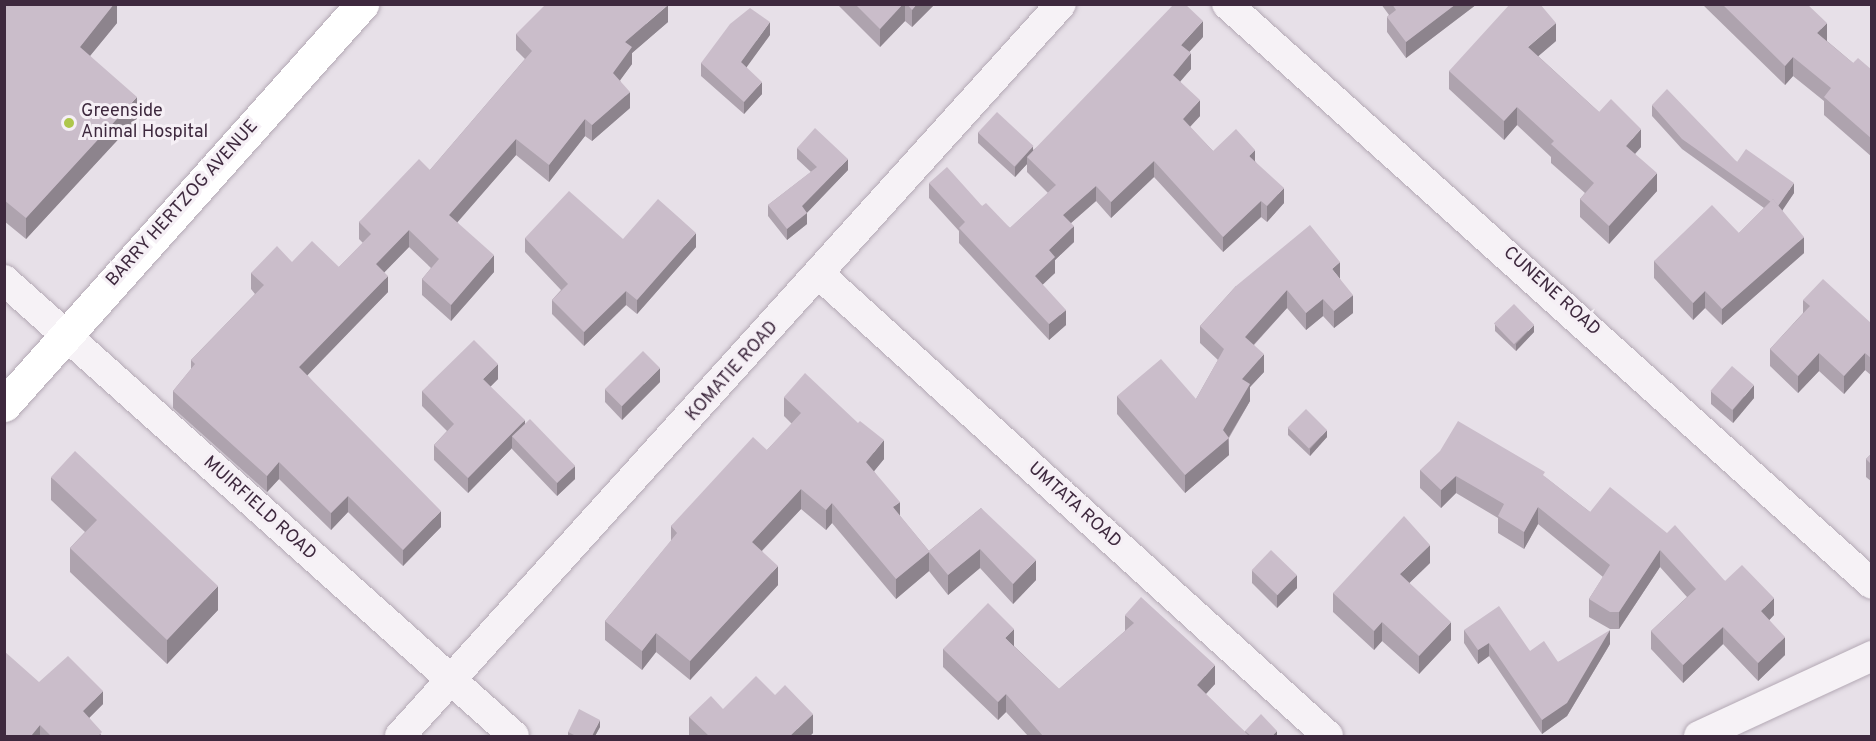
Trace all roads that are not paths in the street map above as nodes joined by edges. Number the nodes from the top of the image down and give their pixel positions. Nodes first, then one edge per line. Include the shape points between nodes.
1 (362, 4) edge
2 (1062, 4) edge
3 (1227, 4) edge
4 (820, 275) junction
5 (4, 280) edge
6 (66, 335) junction
7 (4, 405) edge
8 (1872, 584) edge
9 (1872, 656) edge
10 (451, 680) junction
11 (400, 736) edge
12 (514, 736) edge
13 (1328, 736) edge
14 (1699, 736) edge

1 - 6 main road, BARRY HERTZOG AVENUE
2 - 4 street, KOMATIE ROAD
3 - 8 street, CUNENE ROAD
4 - 10 street, KOMATIE ROAD
4 - 13 street, UMTATA ROAD
5 - 6 street, MUIRFIELD ROAD
6 - 7 main road, BARRY HERTZOG AVENUE
6 - 10 street, MUIRFIELD ROAD
9 - 14 street
10 - 11 street, KOMATIE ROAD
10 - 12 street, MUIRFIELD ROAD

